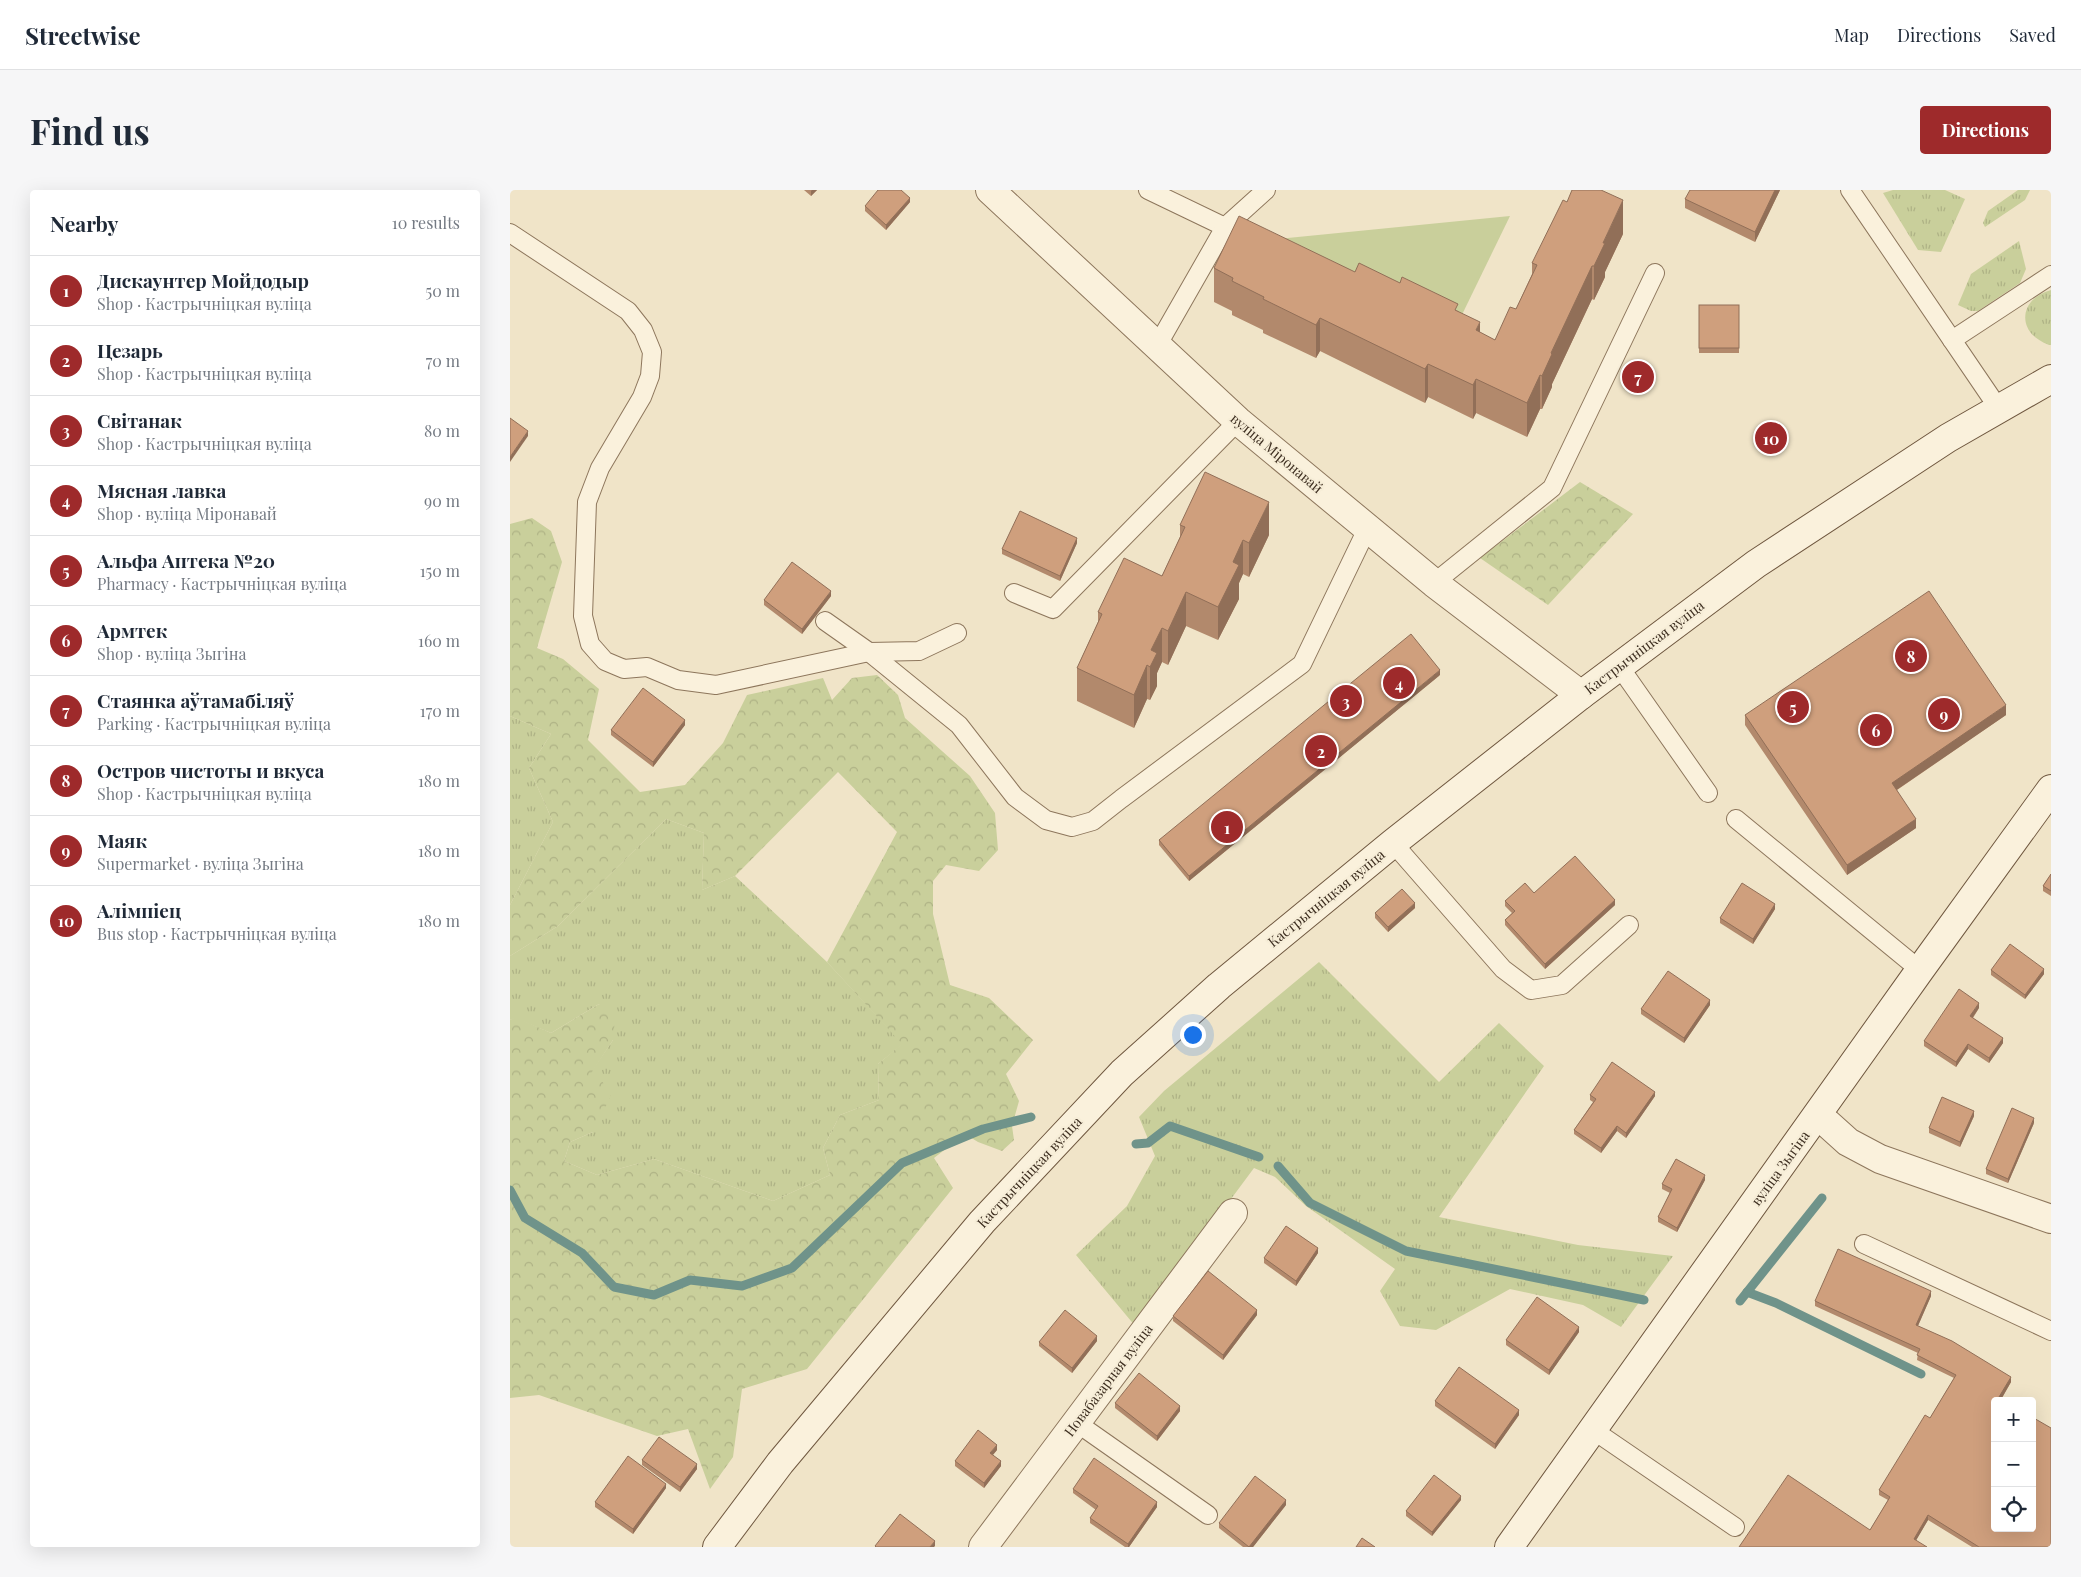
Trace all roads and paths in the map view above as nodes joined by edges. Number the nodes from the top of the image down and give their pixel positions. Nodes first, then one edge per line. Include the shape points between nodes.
1 (990, 190) edge
2 (1148, 190) edge
3 (1266, 190) edge
4 (1850, 190) edge
5 (1225, 227) junction
6 (510, 233) edge
7 (1655, 273) dead end
8 (2051, 275) edge
9 (1952, 340) junction
10 (1157, 346) junction
11 (2051, 379) edge
12 (2000, 409) junction
13 (1238, 421) junction
14 (1367, 529) junction
15 (1434, 583) junction
16 (1014, 593) dead end
17 (825, 621) dead end
18 (957, 633) dead end
19 (869, 652) junction
20 (1619, 666) junction
21 (1581, 695) junction
22 (2051, 789) edge
23 (1708, 794) dead end
24 (1736, 819) dead end
25 (1393, 843) junction
26 (1629, 925) dead end
27 (1920, 970) junction
28 (1818, 1115) junction
29 (1233, 1213) dead end
30 (2051, 1219) edge
31 (1864, 1244) dead end
32 (2051, 1330) edge
33 (1077, 1424) junction
34 (1593, 1430) junction
35 (1208, 1515) dead end
36 (1735, 1528) dead end
37 (717, 1547) edge
38 (983, 1547) edge
39 (1509, 1547) edge

1 - 10 street, вуліца Міронавай
2 - 5 lane
3 - 5 lane
4 - 9 lane
5 - 10 lane
6 - 19 lane via 628,311 643,330 652,352 650,376 642,397 600,468 587,502 583,616 590,644 605,661 624,669 647,667 678,680 716,685
7 - 15 lane via 1552,488
8 - 9 lane
9 - 12 lane
10 - 13 street, вуліца Міронавай
11 - 12 street, Кастрычніцкая вуліца
12 - 20 street, Кастрычніцкая вуліца via 1948,438 1756,564
13 - 14 street, вуліца Міронавай
13 - 16 lane via 1053,609
14 - 15 street, вуліца Міронавай
14 - 19 lane via 1302,664 1120,798 1094,821 1072,828 1046,820 1015,797 959,725
15 - 21 street, вуліца Міронавай
17 - 19 lane
18 - 19 lane via 919,651
20 - 21 street, Кастрычніцкая вуліца
20 - 23 lane
21 - 25 street, Кастрычніцкая вуліца
22 - 27 street, вуліца Зыгіна
24 - 27 lane
25 - 26 lane via 1503,969 1531,990 1562,985
25 - 37 street, Кастрычніцкая вуліца via 1219,986 1115,1080 982,1222 780,1463
27 - 28 street, вуліца Зыгіна
28 - 30 street via 1848,1142 1880,1159
28 - 34 street, вуліца Зыгіна
29 - 33 street, Новабазарная вуліца
31 - 32 lane
33 - 35 lane
33 - 38 street, Новабазарная вуліца
34 - 36 lane
34 - 39 street, вуліца Зыгіна

